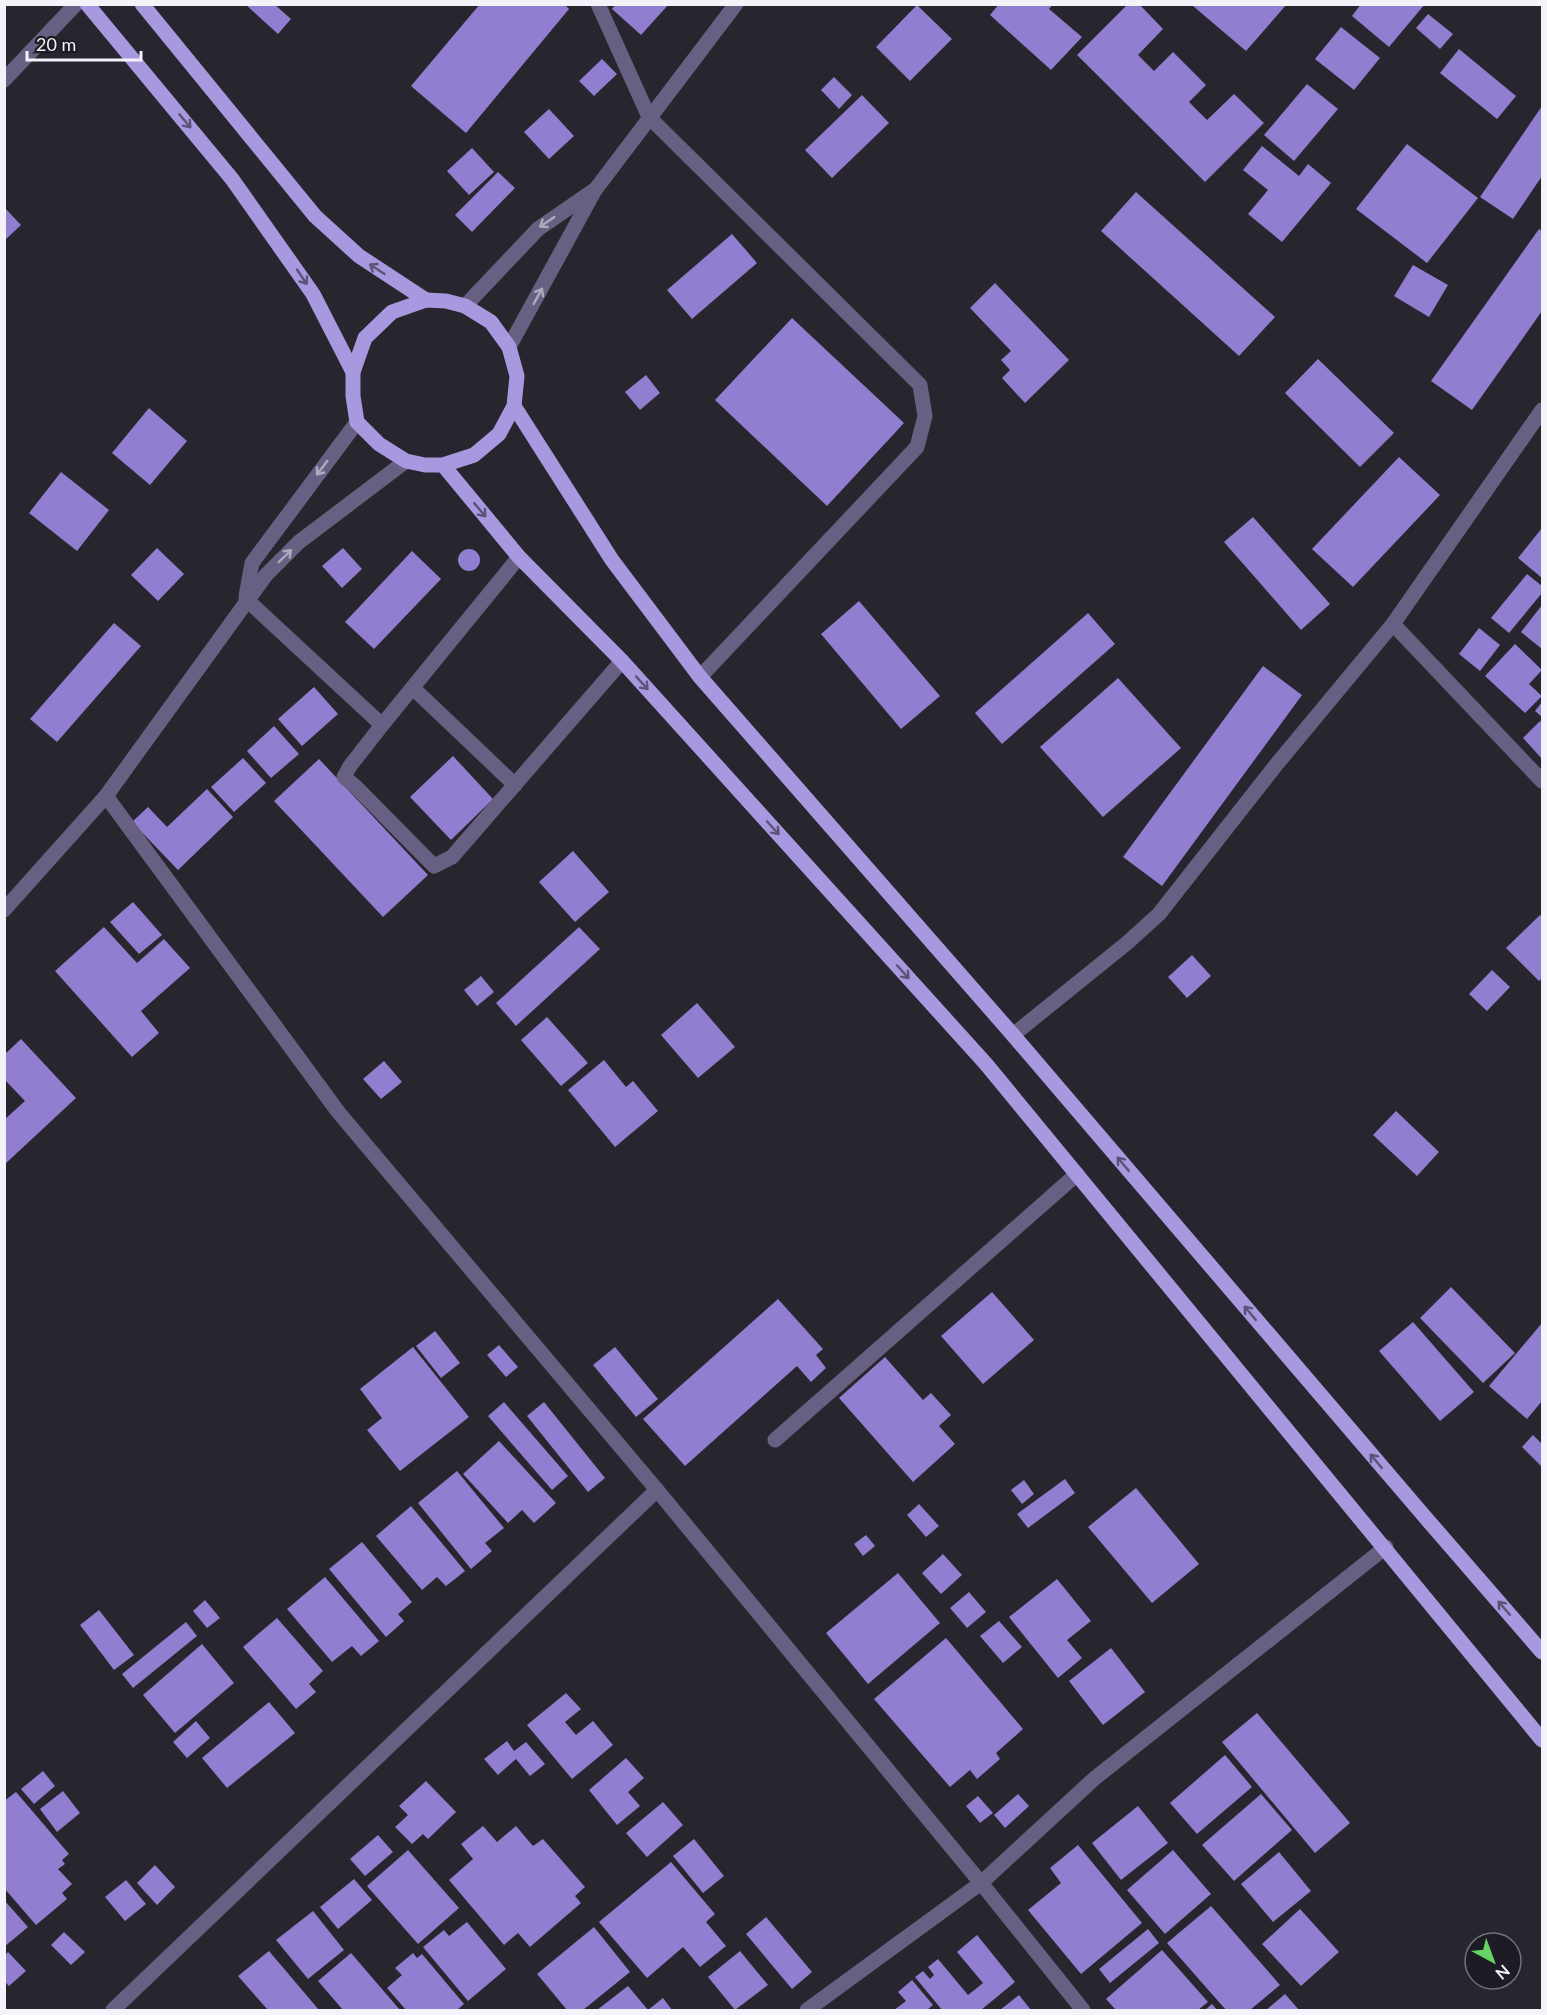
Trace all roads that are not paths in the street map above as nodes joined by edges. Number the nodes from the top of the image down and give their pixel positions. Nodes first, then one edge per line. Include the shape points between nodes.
1 (76, 4) edge
2 (87, 4) edge
3 (142, 4) edge
4 (598, 4) edge
5 (736, 4) edge
6 (4, 80) edge
7 (649, 117) junction
8 (595, 189) junction
9 (426, 300) junction
10 (465, 306) junction
11 (509, 347) junction
12 (353, 372) junction
13 (514, 406) junction
14 (1542, 410) edge
15 (357, 422) junction
16 (406, 461) junction
17 (443, 465) junction
18 (519, 557) junction
19 (246, 599) junction
20 (1393, 624) junction
21 (622, 661) junction
22 (700, 677) junction
23 (413, 688) junction
24 (382, 725) junction
25 (1542, 781) edge
26 (515, 785) junction
27 (106, 796) junction
28 (4, 910) edge
29 (1013, 1035) junction
30 (1077, 1174) junction
31 (775, 1440) dead end
32 (657, 1490) junction
33 (1386, 1547) junction
34 (1542, 1652) edge
35 (1542, 1740) edge
36 (981, 1883) junction
37 (113, 2010) edge
38 (807, 2010) edge
39 (1083, 2010) edge

1 - 6 street
2 -> 12 main road via 232,179 313,294
9 -> 3 main road via 359,256 315,216
4 - 7 street
5 - 7 street
7 - 8 street
7 - 22 street via 920,385 925,416 916,447
8 -> 10 street via 538,229
11 -> 8 street
9 - 10 main road
9 - 12 main road via 392,312 372,331
10 - 11 main road via 491,322
11 - 13 main road via 517,376
12 - 15 main road
13 - 17 main road via 499,434 474,455
13 - 22 main road via 612,560
14 - 20 street
15 - 16 main road via 379,444
15 -> 19 street via 252,562
16 - 17 main road
19 -> 16 street via 299,542
17 -> 18 main road
18 - 21 main road
18 - 23 street
19 - 24 street
19 - 27 street
20 - 25 street
20 - 29 street via 1160,914
21 - 26 street
21 -> 30 main road via 987,1064
22 - 29 main road
23 - 24 street
23 - 26 street
24 - 26 street via 344,777 434,866 452,857
27 - 28 street
27 - 32 street via 339,1113
34 -> 29 main road
30 - 31 street
30 - 33 main road
32 - 36 street
32 - 37 street
33 - 35 main road
33 - 36 street via 1095,1778
36 - 38 street
36 - 39 street

